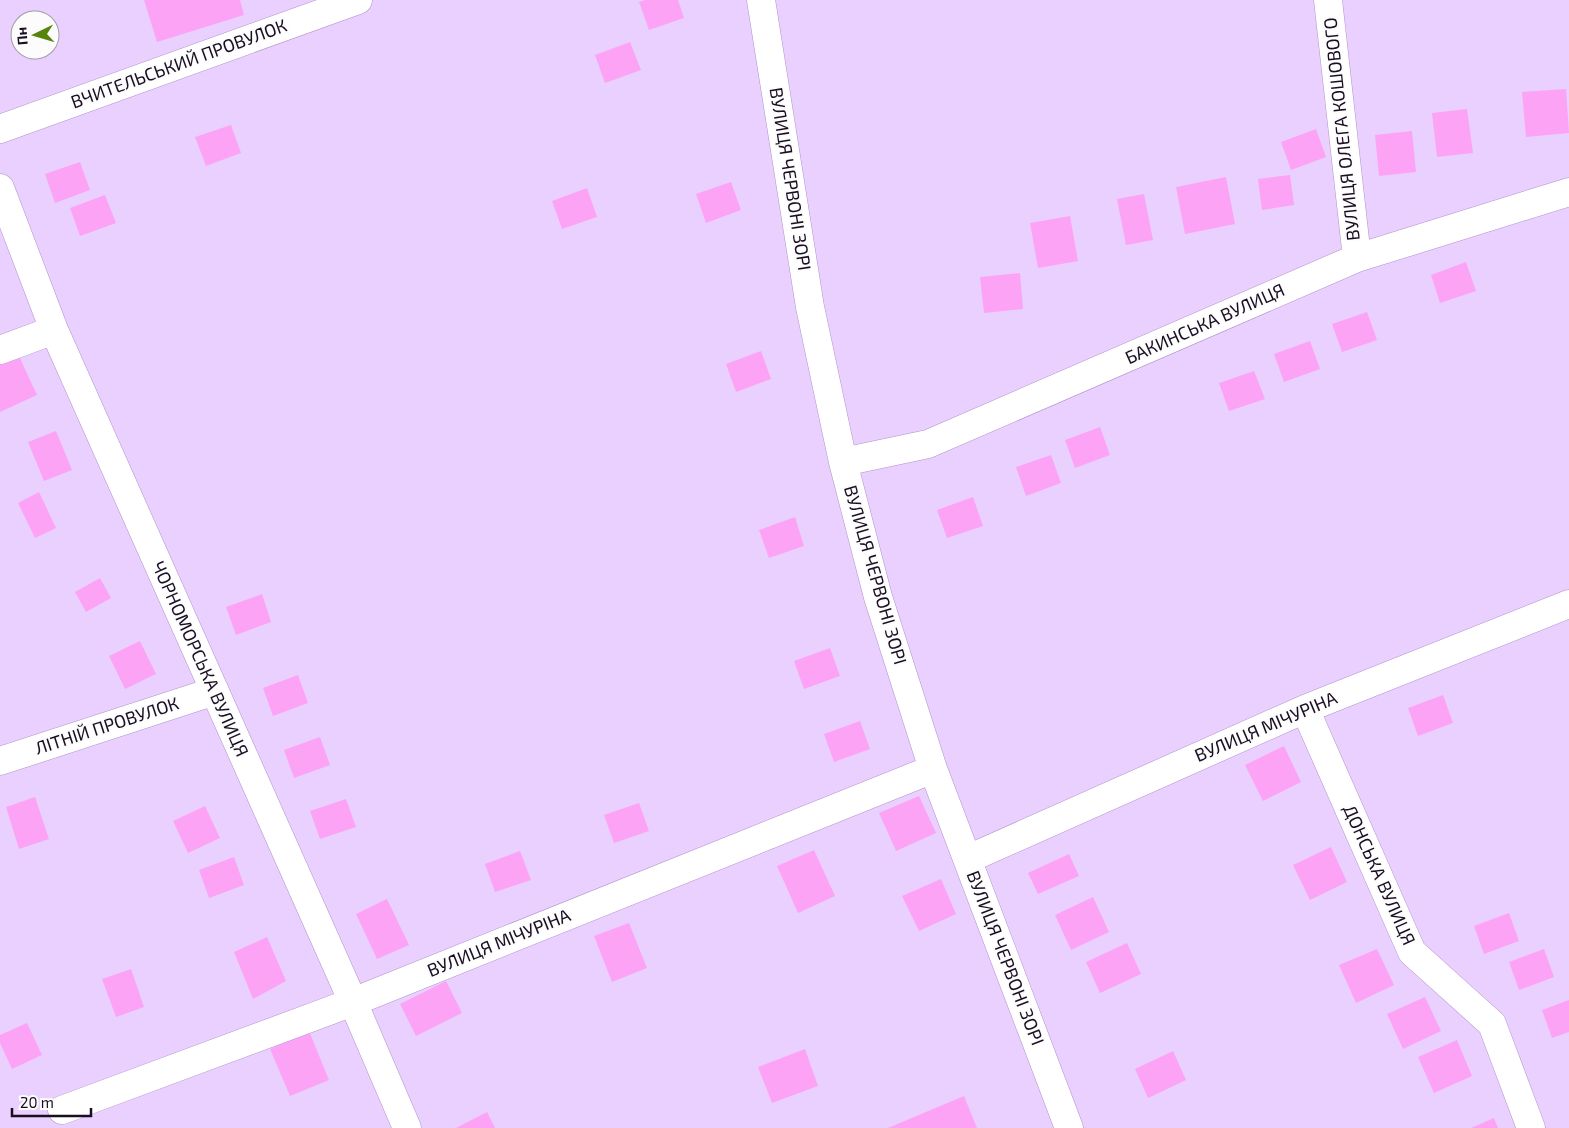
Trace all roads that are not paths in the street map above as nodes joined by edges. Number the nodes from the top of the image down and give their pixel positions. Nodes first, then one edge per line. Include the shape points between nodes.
1 (358, 0) edge
2 (761, 0) edge
3 (1328, 0) edge
4 (0, 129) edge
5 (0, 188) edge
6 (1569, 192) edge
7 (1357, 258) junction
8 (54, 330) junction
9 (0, 350) edge
10 (843, 462) junction
11 (1569, 604) edge
12 (215, 691) junction
13 (1305, 709) junction
14 (0, 761) edge
15 (933, 769) junction
16 (968, 859) junction
17 (353, 1002) junction
18 (62, 1110) dead end
19 (407, 1128) edge
20 (1070, 1128) edge
21 (1530, 1128) edge

1 - 4 street, ВЧИТЕЛЬСЬКИЙ ПРОВУЛОК
2 - 10 street, ВУЛИЦЯ ЧЕРВОНІ ЗОРІ via 810,307
3 - 7 street, ВУЛИЦЯ ОЛЕГА КОШОВОГО
5 - 8 street, ЧОРНОМОРСЬКА ВУЛИЦЯ
6 - 7 street, БАКИНСЬКА ВУЛИЦЯ
7 - 10 street, БАКИНСЬКА ВУЛИЦЯ via 928,444
8 - 9 street
8 - 12 street, ЧОРНОМОРСЬКА ВУЛИЦЯ
10 - 15 street, ВУЛИЦЯ ЧЕРВОНІ ЗОРІ via 878,597
11 - 13 street, ВУЛИЦЯ МІЧУРІНА
12 - 14 street, ЛІТНІЙ ПРОВУЛОК
12 - 17 street, ЧОРНОМОРСЬКА ВУЛИЦЯ
13 - 16 street, ВУЛИЦЯ МІЧУРІНА
13 - 21 street, ДОНСЬКА ВУЛИЦЯ via 1412,952 1492,1024
15 - 16 street, ВУЛИЦЯ ЧЕРВОНІ ЗОРІ
15 - 17 street, ВУЛИЦЯ МІЧУРІНА
16 - 20 street, ВУЛИЦЯ ЧЕРВОНІ ЗОРІ
17 - 18 street, ВУЛИЦЯ МІЧУРІНА
17 - 19 street, ЧОРНОМОРСЬКА ВУЛИЦЯ

